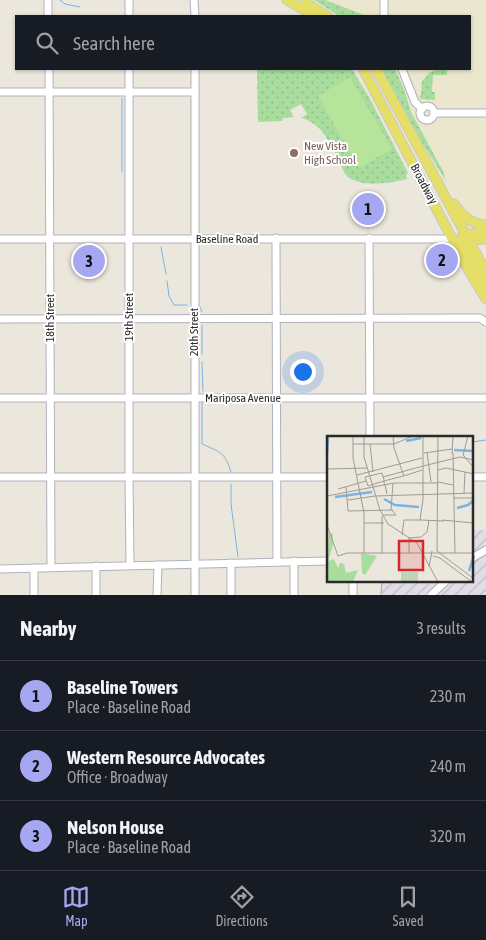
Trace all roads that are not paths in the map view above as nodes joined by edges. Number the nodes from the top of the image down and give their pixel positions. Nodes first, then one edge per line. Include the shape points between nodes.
1 (48, 0) edge
2 (129, 0) edge
3 (194, 0) edge
4 (287, 0) edge
5 (300, 0) edge
6 (384, 0) edge
7 (48, 15) edge
8 (129, 15) edge
9 (195, 15) edge
10 (313, 15) edge
11 (325, 15) edge
12 (384, 15) edge
13 (49, 70) edge
14 (129, 70) edge
15 (195, 70) edge
16 (364, 70) edge
17 (377, 70) edge
18 (402, 70) edge
19 (129, 91) junction
20 (0, 92) edge
21 (49, 92) junction
22 (195, 92) junction
23 (422, 109) junction
24 (435, 113) junction
25 (486, 113) edge
26 (424, 158) junction
27 (486, 225) edge
28 (486, 231) edge
29 (276, 238) junction
30 (369, 238) junction
31 (467, 238) junction
32 (0, 239) edge
33 (49, 239) junction
34 (130, 239) junction
35 (195, 239) junction
36 (453, 239) junction
37 (486, 239) edge
38 (486, 272) edge
39 (486, 284) edge
40 (486, 299) edge
41 (129, 318) junction
42 (194, 318) junction
43 (277, 318) junction
44 (370, 318) junction
45 (0, 319) edge
46 (50, 319) junction
47 (483, 320) edge
48 (129, 397) junction
49 (0, 398) edge
50 (51, 398) junction
51 (194, 398) junction
52 (277, 398) junction
53 (370, 398) junction
54 (486, 398) edge
55 (370, 436) edge
56 (0, 477) edge
57 (129, 477) junction
58 (194, 477) junction
59 (277, 477) junction
60 (327, 477) edge
61 (51, 478) junction
62 (486, 550) edge
63 (474, 557) edge
64 (277, 561) junction
65 (294, 561) junction
66 (327, 561) edge
67 (231, 563) junction
68 (158, 564) junction
69 (194, 564) junction
70 (130, 565) junction
71 (96, 566) junction
72 (51, 567) junction
73 (0, 568) edge
74 (34, 568) junction
75 (353, 582) edge
76 (445, 582) edge
77 (34, 595) edge
78 (96, 595) edge
79 (157, 595) edge
80 (195, 595) edge
81 (231, 595) edge
82 (294, 595) edge
83 (353, 595) edge
84 (431, 595) edge

1 - 7 street
2 - 8 street
3 - 9 street
4 - 10 main road
5 - 11 main road
6 - 12 street
13 - 21 street, 18th Street
14 - 19 street, 19th Street
15 - 22 street, 20th Street
16 - 36 main road, Broadway
17 - 26 main road, Broadway
18 - 23 street via 414,100
19 - 21 street
19 - 22 street
19 - 34 street, 19th Street
20 - 21 street
21 - 33 street, 18th Street
22 - 35 street, 20th Street
23 - 24 street via 430,106
23 - 24 street via 420,116 425,120 431,120
24 - 25 street
26 - 27 main road via 462,214 475,223
26 - 31 main road, Broadway
28 - 31 main road, Baseline Road
29 - 30 street, Baseline Road
29 - 35 street, Baseline Road
29 - 43 street
30 - 36 street, Baseline Road
30 - 44 street
31 - 36 main road, Baseline Road
31 - 37 main road, Baseline Road
31 - 38 main road, Broadway
32 - 33 street, Baseline Road
33 - 34 street, Baseline Road
33 - 46 street, 18th Street
34 - 35 street, Baseline Road
34 - 41 street, 19th Street
35 - 42 street, 20th Street
36 - 39 main road via 464,248
36 - 40 main road, Broadway
41 - 42 street
41 - 46 street
41 - 48 street, 19th Street
42 - 43 street
42 - 51 street, 20th Street
43 - 44 street
43 - 52 street
44 - 47 street
44 - 53 street
45 - 46 street
46 - 50 street, 18th Street
48 - 50 street, Mariposa Avenue
48 - 51 street, Mariposa Avenue
48 - 57 street, 19th Street
49 - 50 street, Mariposa Avenue
50 - 61 street, 18th Street
51 - 52 street, Mariposa Avenue
51 - 58 street, 20th Street
52 - 53 street, Mariposa Avenue
52 - 59 street
53 - 54 street, Mariposa Avenue
53 - 55 street
56 - 61 street
57 - 58 street
57 - 61 street
57 - 70 street, 19th Street
58 - 59 street
58 - 69 street, 20th Street
59 - 60 street
59 - 64 street
61 - 72 street, 18th Street
62 - 63 street
64 - 65 street
64 - 67 street
65 - 66 street
65 - 82 street
67 - 69 street
67 - 81 street
68 - 69 street
68 - 70 street
68 - 79 street
69 - 80 street, 20th Street
70 - 71 street
71 - 72 street
71 - 78 street
72 - 74 street
73 - 74 street
74 - 77 street
75 - 83 street
76 - 84 street

